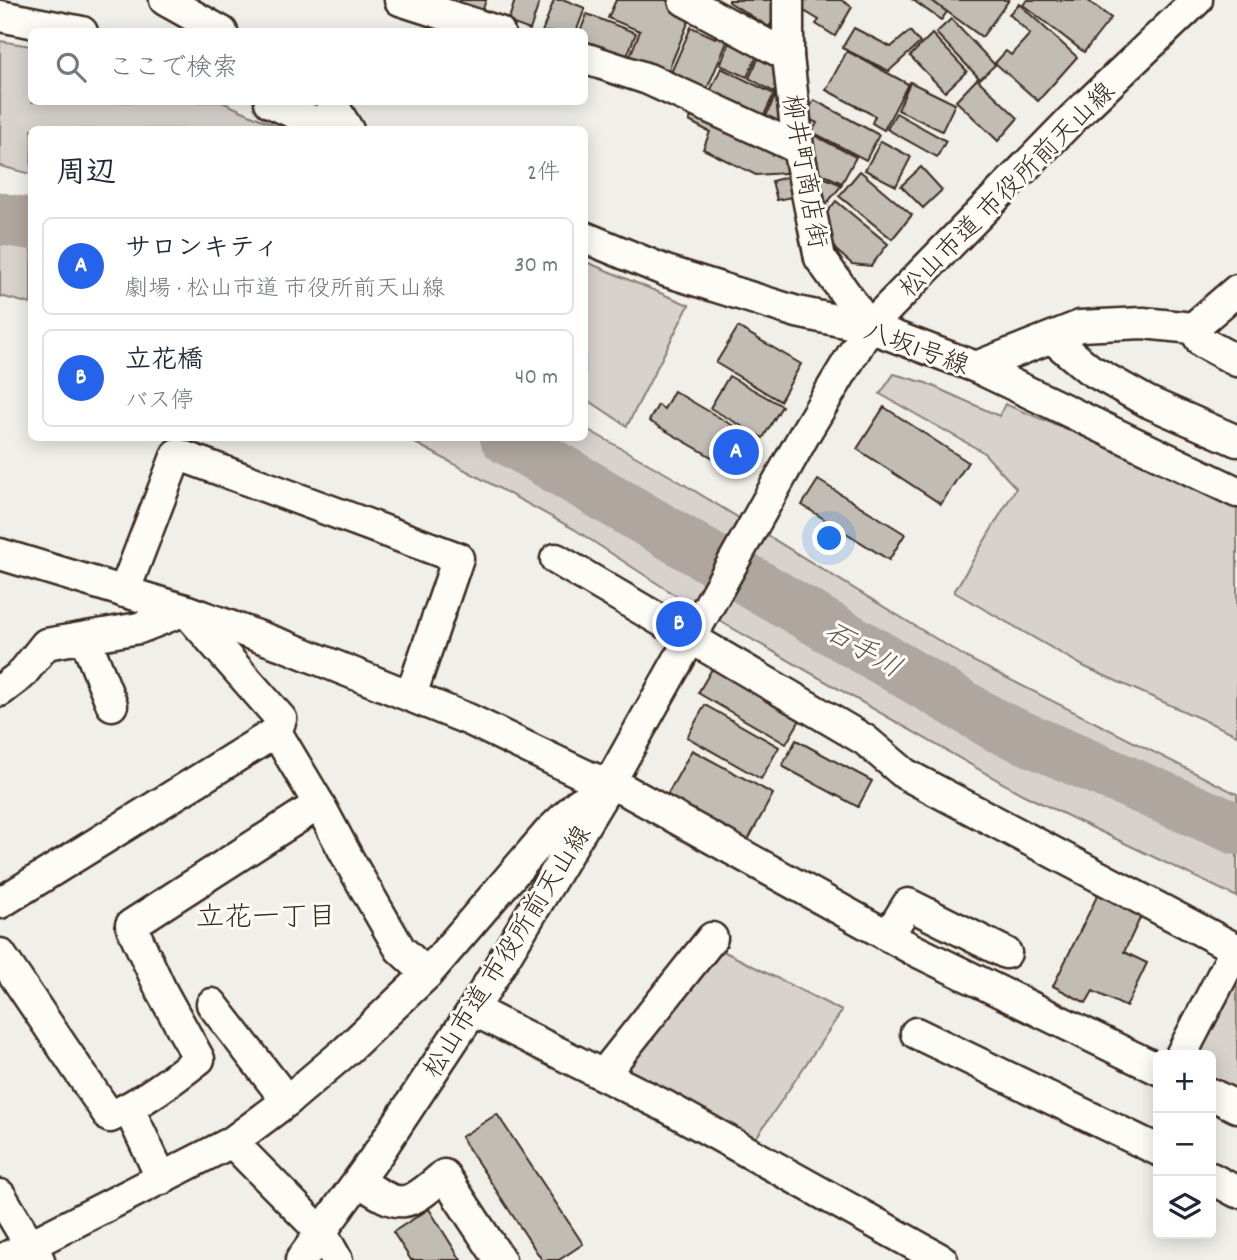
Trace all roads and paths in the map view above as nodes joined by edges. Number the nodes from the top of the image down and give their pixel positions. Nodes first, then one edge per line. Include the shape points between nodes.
1 (165, 0) edge
2 (400, 0) edge
3 (684, 0) edge
4 (788, 0) edge
5 (1197, 0) edge
6 (0, 16) edge
7 (62, 28) edge
8 (215, 28) edge
9 (487, 28) edge
10 (788, 55) junction
11 (588, 59) edge
12 (277, 105) edge
13 (333, 105) edge
14 (323, 126) edge
15 (346, 126) edge
16 (798, 148) junction
17 (588, 239) edge
18 (1237, 290) edge
19 (869, 327) junction
20 (1194, 328) junction
21 (1052, 338) junction
22 (1237, 361) edge
23 (976, 367) junction
24 (1237, 441) edge
25 (1237, 492) edge
26 (0, 554) edge
27 (556, 559) dead end
28 (124, 592) junction
29 (185, 610) junction
30 (694, 634) junction
31 (85, 638) junction
32 (0, 691) edge
33 (411, 695) junction
34 (112, 705) dead end
35 (276, 732) junction
36 (609, 784) junction
37 (319, 804) junction
38 (0, 903) edge
39 (888, 936) junction
40 (712, 938) dead end
41 (1006, 953) dead end
42 (0, 954) edge
43 (427, 974) junction
44 (212, 1004) dead end
45 (473, 1010) junction
46 (916, 1033) dead end
47 (1184, 1050) edge
48 (1153, 1067) edge
49 (603, 1075) junction
50 (1216, 1096) edge
51 (287, 1101) junction
52 (1237, 1107) edge
53 (129, 1109) junction
54 (232, 1142) junction
55 (1153, 1148) edge
56 (162, 1179) junction
57 (359, 1181) junction
58 (1216, 1181) edge
59 (1237, 1192) edge
60 (0, 1195) edge
61 (322, 1233) junction
62 (34, 1252) edge
63 (1, 1260) edge
64 (301, 1260) edge
65 (337, 1260) edge
66 (500, 1260) edge
67 (942, 1260) edge

1 - 8 street
2 - 9 street
3 - 10 street
4 - 10 street, 柳井町商店街
5 - 19 street, 松山市道 市役所前天山線 via 1071,120
6 - 7 street
10 - 16 street, 柳井町商店街
11 - 16 street via 648,79
12 - 14 street
13 - 15 street
16 - 19 street, 柳井町商店街 via 820,258
17 - 19 street, 八坂1号線 via 666,271 797,312
18 - 20 street
19 - 23 street, 八坂1号線
19 - 30 street, 松山市道 市役所前天山線
20 - 21 street via 1143,323 1080,327
20 - 22 street via 1202,342
21 - 23 street
21 - 24 street via 1089,369 1148,402
23 - 25 street, 八坂1号線
26 - 28 street
27 - 30 street
28 - 29 street
28 - 33 street via 177,454 458,558
29 - 31 street via 139,628
29 - 33 street
29 - 35 street via 281,719
30 - 36 street, 松山市道 市役所前天山線
30 - 47 street via 865,740 905,774 1236,949
31 - 32 street via 46,644 21,675
31 - 34 street
33 - 36 street
35 - 37 street
35 - 38 street
36 - 39 street
36 - 43 street via 578,804 549,832
36 - 45 street, 松山市道 市役所前天山線
37 - 43 street via 400,949
37 - 53 street via 131,925 199,1059
39 - 41 street via 908,904
39 - 48 street
40 - 49 street
42 - 53 street via 110,1117
43 - 51 street
44 - 51 street
45 - 49 street
45 - 57 street, 松山市道 市役所前天山線
46 - 55 street
49 - 67 street
50 - 52 street
51 - 54 street
53 - 56 street
54 - 56 street
54 - 61 street
56 - 62 street
57 - 61 street, 松山市道 市役所前天山線
57 - 66 street via 399,1203 414,1199 444,1175
58 - 59 street
60 - 62 street
61 - 64 street, 松山市道 市役所前天山線
61 - 65 street
62 - 63 street

